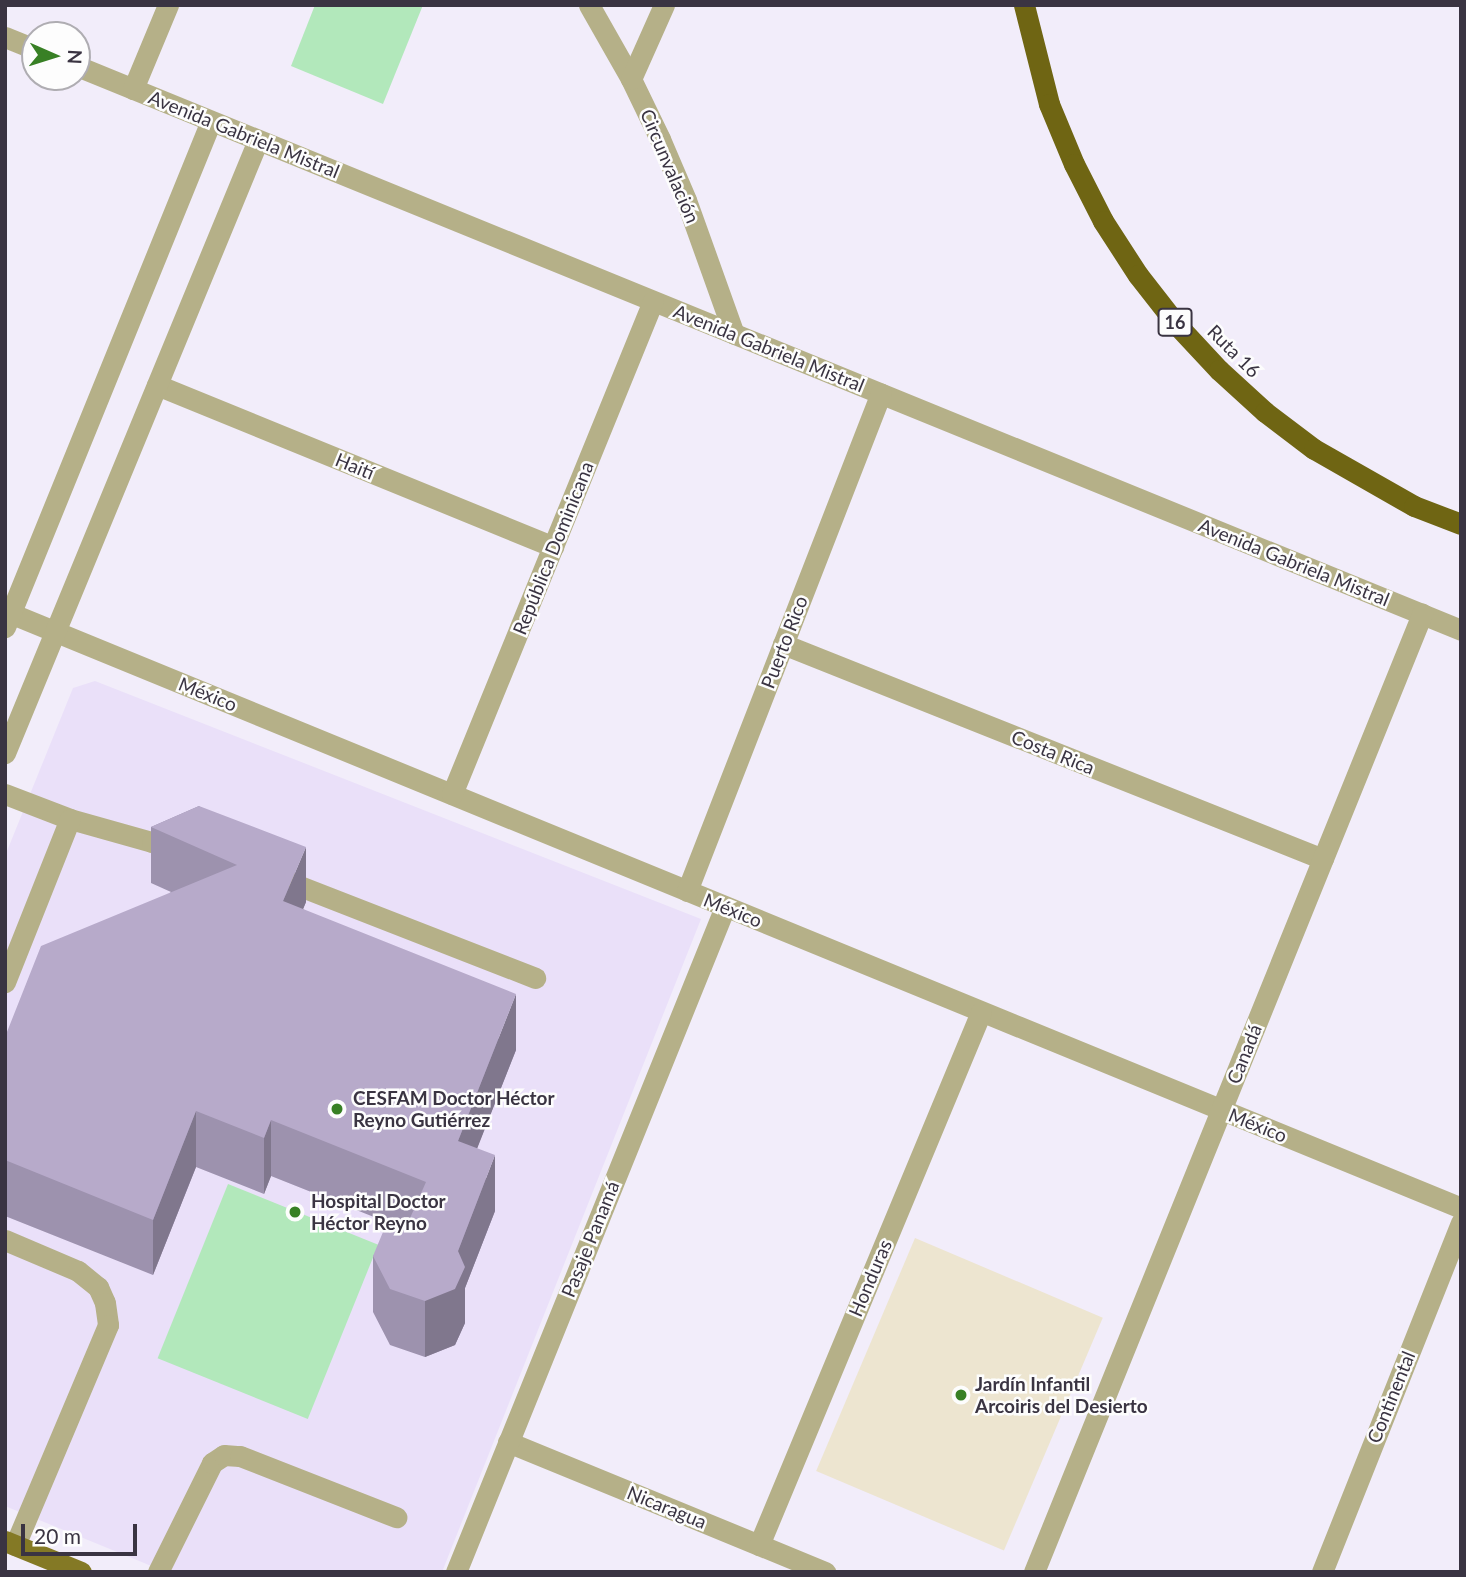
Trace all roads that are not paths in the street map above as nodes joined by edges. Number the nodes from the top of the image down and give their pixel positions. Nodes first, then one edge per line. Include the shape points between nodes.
1 (168, 5) edge
2 (589, 5) edge
3 (664, 5) edge
4 (1024, 5) edge
5 (91, 72) edge
6 (631, 79) junction
7 (133, 89) junction
8 (211, 121) junction
9 (258, 140) junction
10 (653, 301) junction
11 (734, 334) junction
12 (157, 384) junction
13 (881, 393) junction
14 (1461, 524) edge
15 (553, 547) junction
16 (1422, 614) junction
17 (7, 617) edge
18 (1461, 630) edge
19 (55, 632) junction
20 (783, 644) junction
21 (5, 753) edge
22 (5, 794) edge
23 (452, 794) junction
24 (69, 819) junction
25 (197, 847) edge
26 (1323, 859) junction
27 (256, 869) edge
28 (687, 891) junction
29 (725, 907) junction
30 (535, 978) dead end
31 (5, 982) edge
32 (981, 1012) junction
33 (1221, 1110) junction
34 (1461, 1209) edge
35 (1461, 1223) edge
36 (5, 1240) edge
37 (508, 1442) junction
38 (396, 1517) dead end
39 (10, 1543) edge
40 (760, 1545) junction
41 (80, 1572) edge
42 (158, 1572) edge
43 (456, 1572) edge
44 (825, 1572) edge
45 (1034, 1572) edge
46 (1322, 1572) edge

1 - 7 street
2 - 6 street, Circunvalación
3 - 6 street
4 - 14 highway, Ruta 16 / 16 via 1049,104 1074,164 1103,221 1177,325 1265,412 1314,449 1414,506
5 - 7 street, Avenida Gabriela Mistral
6 - 11 street, Circunvalación via 686,200
7 - 8 street, Avenida Gabriela Mistral
8 - 9 street, Avenida Gabriela Mistral
8 - 17 street
9 - 10 street, Avenida Gabriela Mistral
9 - 12 street
10 - 11 street, Avenida Gabriela Mistral
10 - 15 street, República Dominicana
11 - 13 street, Avenida Gabriela Mistral
12 - 15 street, Haití
12 - 19 street
13 - 16 street, Avenida Gabriela Mistral
13 - 20 street, Puerto Rico
15 - 23 street, República Dominicana
16 - 18 street, Avenida Gabriela Mistral
16 - 26 street, Canadá
17 - 19 street, México
19 - 21 street
19 - 23 street, México
20 - 26 street, Costa Rica
20 - 28 street, Puerto Rico
22 - 24 street
23 - 28 street, México
24 - 25 street via 152,842
24 - 31 street
26 - 33 street, Canadá
27 - 30 street
28 - 29 street, México
29 - 32 street, México
29 - 37 street, Pasaje Panamá
32 - 33 street, México
32 - 40 street, Honduras
33 - 34 street, México
33 - 45 street, Canadá
35 - 46 street, Continental
36 - 39 street via 78,1271 98,1287 108,1325
37 - 40 street, Nicaragua
37 - 43 street, Pasaje Panamá
38 - 42 street via 240,1456 224,1455 212,1463
39 - 41 main road
40 - 44 street, Nicaragua

